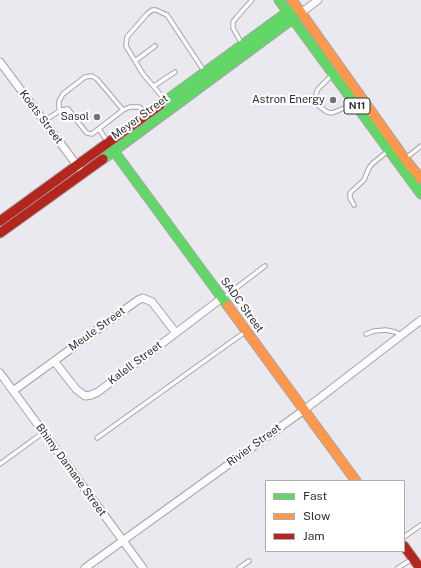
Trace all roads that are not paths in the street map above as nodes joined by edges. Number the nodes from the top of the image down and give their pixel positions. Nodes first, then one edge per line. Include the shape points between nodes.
1 (252, 0) edge
2 (280, 0) edge
3 (318, 0) edge
4 (298, 5) edge
5 (290, 15) junction
6 (242, 45) junction
7 (155, 46) dead end
8 (135, 61) junction
9 (0, 62) edge
10 (175, 72) dead end
11 (205, 72) junction
12 (333, 74) junction
13 (210, 80) junction
14 (154, 86) junction
15 (165, 100) junction
16 (355, 104) junction
17 (172, 109) junction
18 (123, 110) junction
19 (59, 111) junction
20 (147, 114) junction
21 (44, 121) junction
22 (99, 129) junction
23 (108, 143) junction
24 (421, 146) edge
25 (114, 150) junction
26 (388, 150) junction
27 (405, 158) junction
28 (77, 164) junction
29 (83, 173) junction
30 (421, 179) edge
31 (421, 194) edge
32 (354, 205) dead end
33 (0, 221) edge
34 (0, 233) edge
35 (265, 266) dead end
36 (222, 298) junction
37 (421, 320) edge
38 (246, 331) junction
39 (176, 333) junction
40 (366, 334) dead end
41 (401, 335) junction
42 (54, 360) junction
43 (0, 373) edge
44 (13, 391) junction
45 (304, 410) junction
46 (44, 432) junction
47 (97, 438) dead end
48 (0, 464) edge
49 (352, 480) edge
50 (421, 525) edge
51 (405, 536) edge
52 (122, 540) junction
53 (405, 547) edge
54 (413, 558) junction
55 (249, 561) dead end
56 (85, 568) edge
57 (143, 568) edge
58 (239, 568) edge
59 (398, 568) edge
60 (420, 568) edge

1 - 6 lane via 233,22
2 - 5 main road, N11
3 - 4 street
4 - 5 main road
4 - 27 main road, N11
5 - 6 main road
5 - 12 main road, N11
5 - 13 main road, Meyer Street
6 - 11 main road
7 - 8 lane
8 - 11 lane via 126,46 127,37 147,14 156,10 167,15
8 - 14 lane
9 - 21 street, Koets Street
10 - 14 lane
11 - 13 lane
11 - 15 main road
12 - 16 main road, N11
12 - 16 lane via 318,89 316,99 319,106 332,113
13 - 17 main road, Meyer Street
14 - 15 lane
15 - 17 lane
15 - 20 main road
16 - 26 main road, N11
17 - 25 main road, Meyer Street
18 - 19 lane via 92,76 85,77 63,94 59,101
18 - 20 lane via 139,107
18 - 22 lane
19 - 21 lane
19 - 22 lane via 70,111 88,133 92,134
20 - 23 main road
21 - 28 street, Koets Street
22 - 23 lane
23 - 25 main road, SADC Street
23 - 28 main road
24 - 27 lane
25 - 29 main road, Meyer Street
25 - 36 main road, SADC Street
26 - 31 main road, N11
26 - 32 lane via 372,164 364,180 350,193
27 - 30 main road, N11
28 - 29 street, Koets Street
28 - 33 main road
29 - 34 main road, Meyer Street
35 - 36 lane
36 - 38 main road, SADC Street
36 - 39 street, Kalell Street
37 - 41 street, Rivier Street
38 - 45 main road, SADC Street
38 - 47 lane
39 - 42 street, Meule Street via 152,302 143,298
39 - 42 street, Kalell Street via 91,395 85,396 76,389
40 - 41 lane via 386,330
41 - 45 street, Rivier Street
42 - 44 street, Meule Street
43 - 44 street, Bhimy Damane Street
44 - 46 street, Bhimy Damane Street
45 - 49 main road, SADC Street
45 - 52 street, Rivier Street
46 - 48 lane
46 - 52 street, Bhimy Damane Street
50 - 51 lane
52 - 56 street, Rivier Street
52 - 57 street, Bhimy Damane Street
53 - 54 main road
54 - 59 lane
54 - 60 main road
55 - 58 lane

